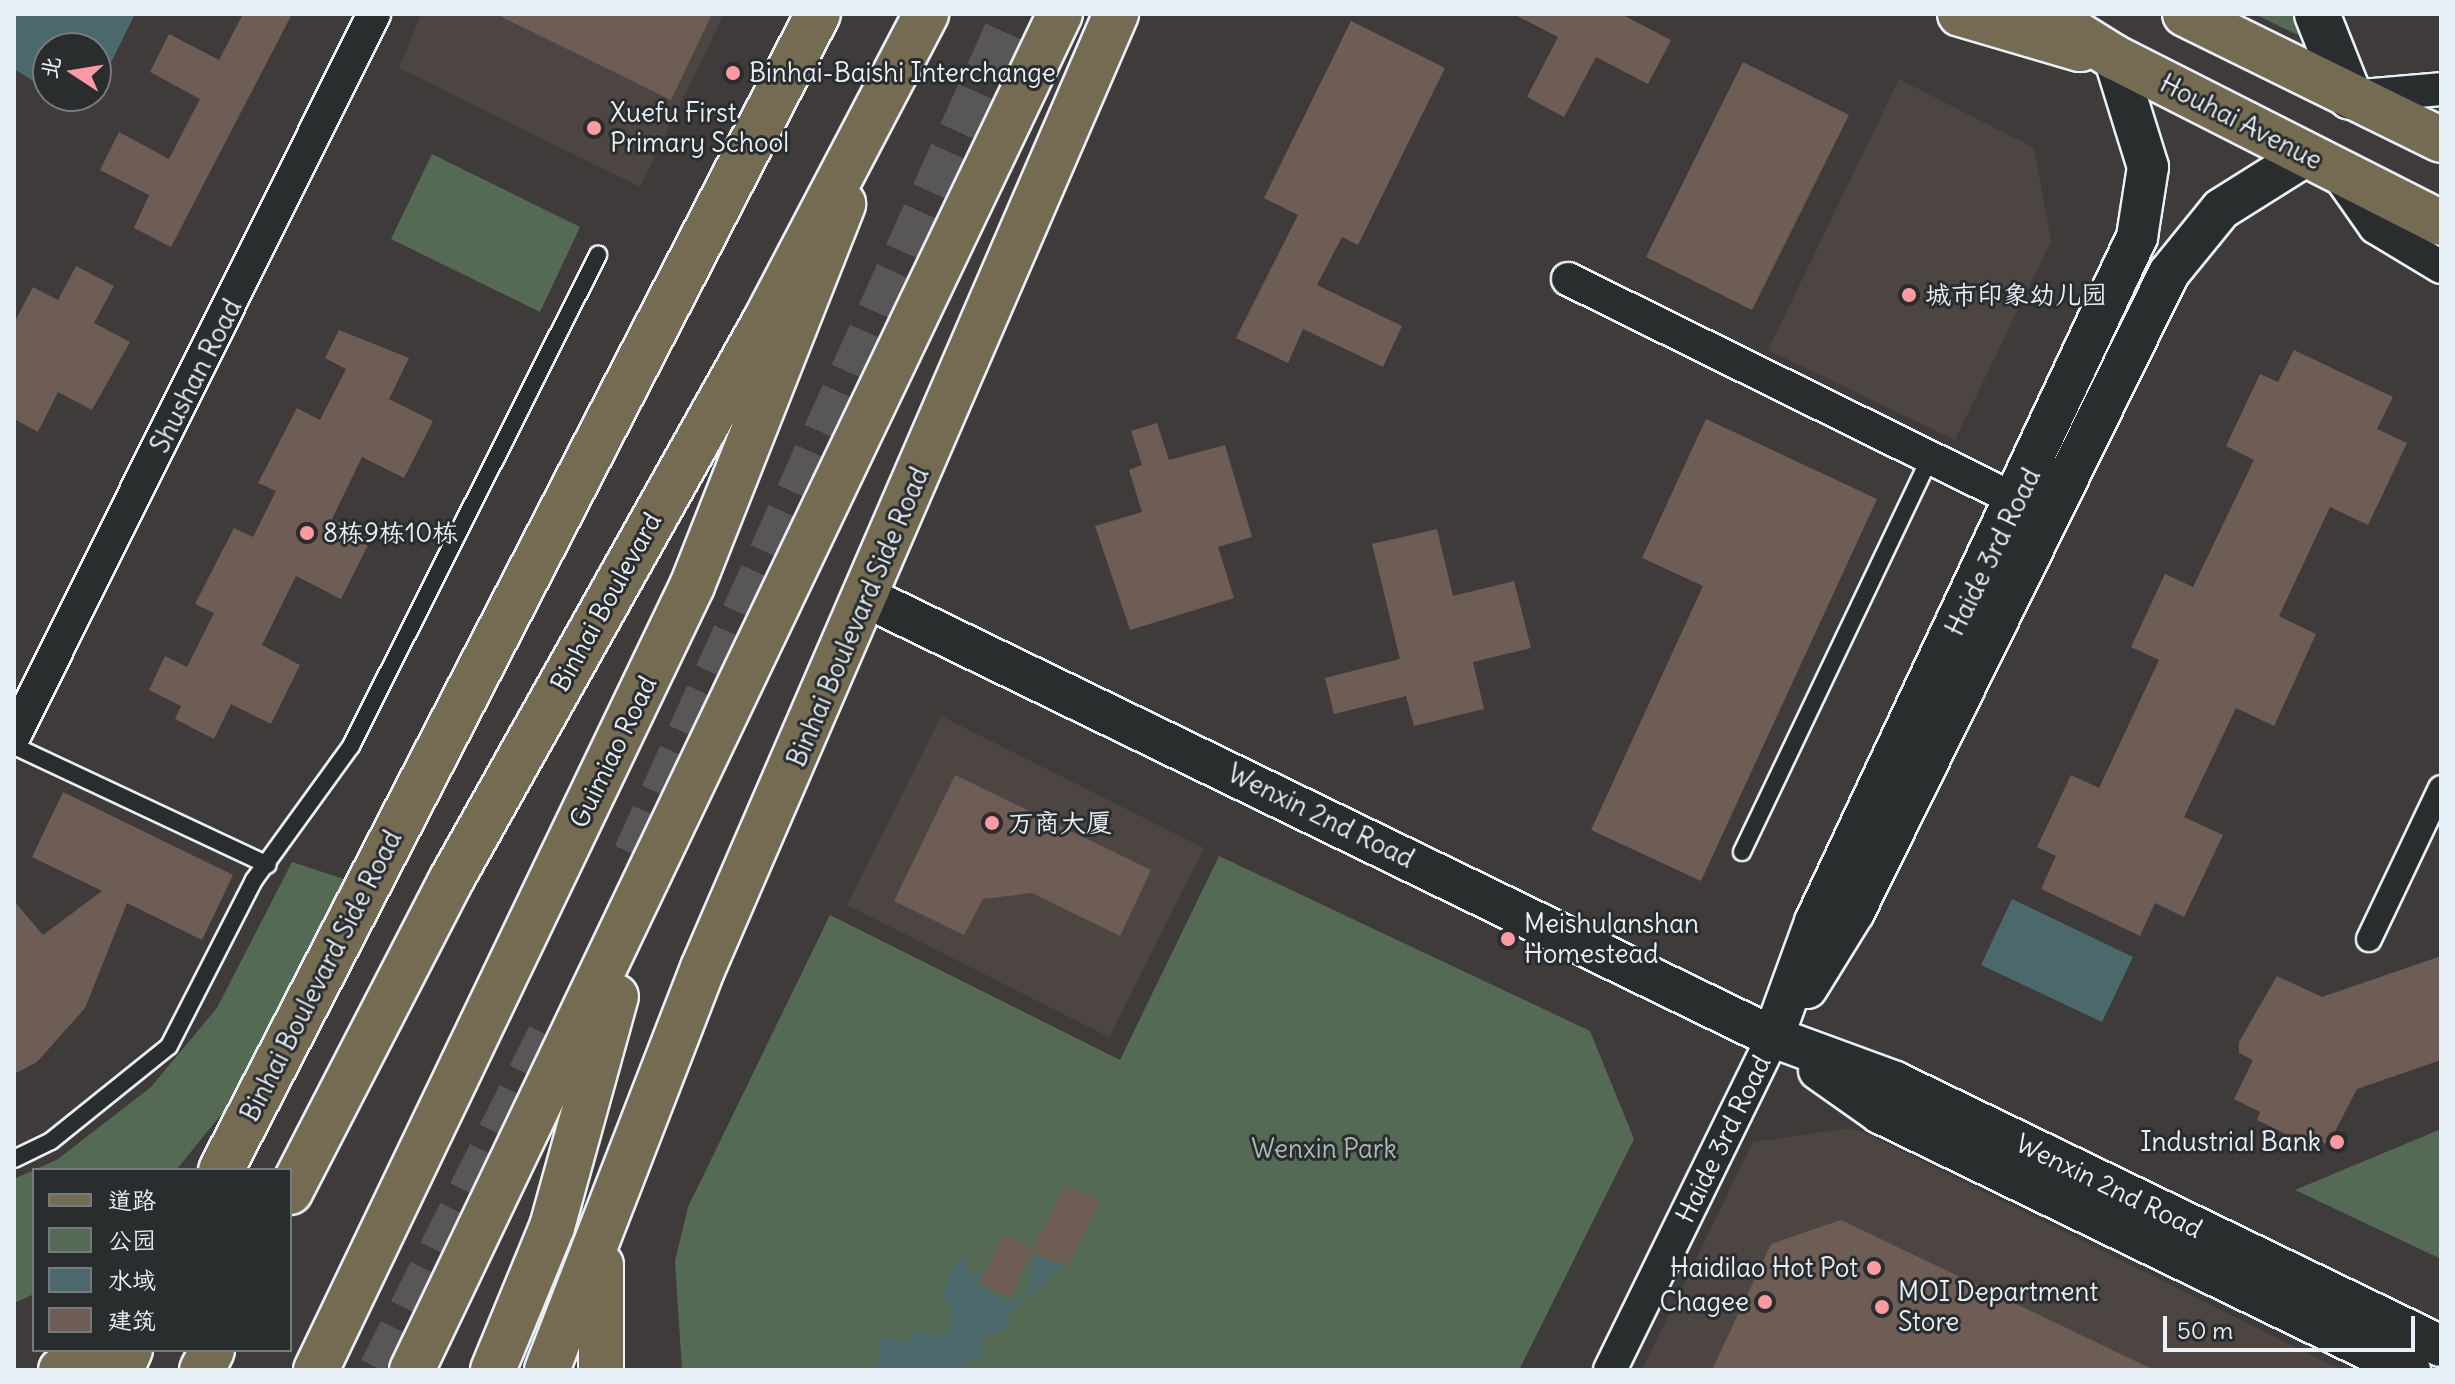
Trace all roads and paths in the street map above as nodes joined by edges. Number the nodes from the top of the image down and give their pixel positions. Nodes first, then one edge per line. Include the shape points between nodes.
1 (374, 14) edge
2 (818, 14) edge
3 (926, 14) edge
4 (1060, 14) edge
5 (1116, 14) edge
6 (1960, 14) edge
7 (2045, 14) edge
8 (2185, 14) edge
9 (2317, 14) edge
10 (2114, 57) junction
11 (2441, 89) edge
12 (2350, 97) junction
13 (875, 119) junction
14 (2441, 140) edge
15 (2321, 162) junction
16 (2441, 223) edge
17 (598, 255) dead end
18 (2441, 267) edge
19 (1568, 279) dead end
20 (1930, 458) junction
21 (2033, 508) junction
22 (868, 598) junction
23 (14, 736) edge
24 (14, 746) edge
25 (2441, 788) edge
26 (1742, 852) dead end
27 (268, 865) junction
28 (643, 896) junction
29 (2369, 939) dead end
30 (703, 968) junction
31 (1773, 1037) junction
32 (14, 1159) edge
33 (222, 1168) edge
34 (292, 1188) edge
35 (606, 1222) junction
36 (552, 1227) junction
37 (2441, 1346) edge
38 (86, 1352) edge
39 (211, 1352) edge
40 (61, 1370) edge
41 (202, 1370) edge
42 (316, 1370) edge
43 (412, 1370) edge
44 (493, 1370) edge
45 (547, 1370) edge
46 (601, 1370) edge
47 (1610, 1370) edge
48 (2410, 1370) edge

1 - 23 street, Shushan Road
2 - 33 main road, Binhai Boulevard Side Road
3 - 13 main road, Binhai Boulevard
4 - 28 main road
5 - 22 main road, Binhai Boulevard Side Road
6 - 10 main road
7 - 10 main road, Houhai Avenue
8 - 12 main road
9 - 12 main road
10 - 15 main road, Houhai Avenue
10 - 21 street, Haide 3rd Road via 2145,146 2147,196 2120,285
11 - 12 street
12 - 14 main road
13 - 34 main road, Binhai Boulevard via 450,882
13 - 42 main road, Guimiao Road via 692,586
15 - 16 main road, Houhai Avenue
15 - 18 street via 2375,227
15 - 21 street, Haide 3rd Road via 2221,209 2183,251
17 - 27 lane via 351,746
19 - 20 street
20 - 21 street
20 - 26 lane
21 - 31 street, Haide 3rd Road via 1815,922
22 - 30 main road, Binhai Boulevard Side Road
22 - 31 street, Wenxin 2nd Road
24 - 27 lane
25 - 29 street
27 - 32 lane via 169,1046 51,1141
28 - 36 main road
28 - 43 main road
30 - 35 main road, Binhai Boulevard Side Road
30 - 36 main road
31 - 37 street, Wenxin 2nd Road via 1895,1082
31 - 47 street, Haide 3rd Road
31 - 48 street, Wenxin 2nd Road via 1880,1113
35 - 45 main road
35 - 46 main road via 597,1299
36 - 44 main road
38 - 40 main road
39 - 41 main road

